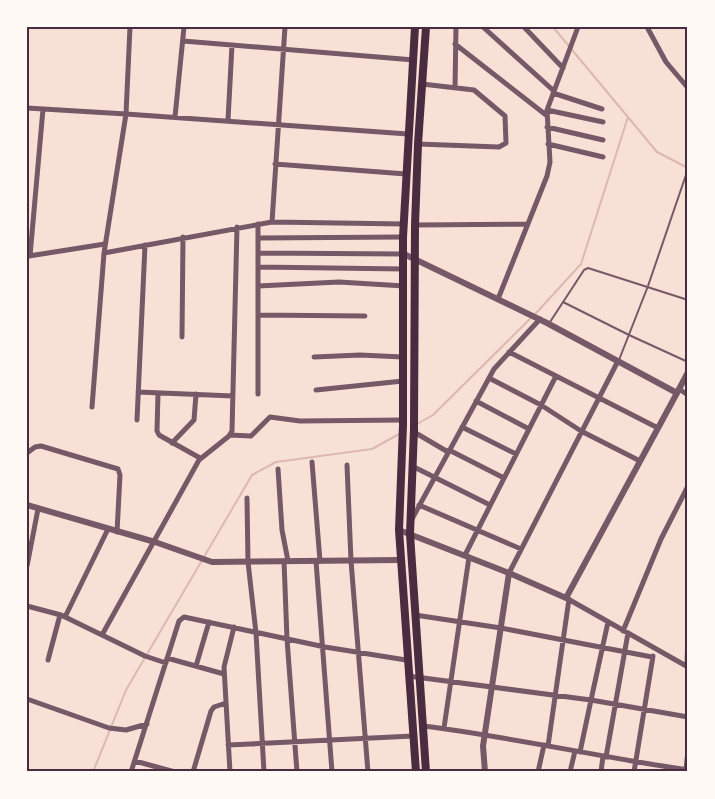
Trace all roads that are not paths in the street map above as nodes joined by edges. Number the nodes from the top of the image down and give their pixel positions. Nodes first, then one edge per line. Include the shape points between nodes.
1 (130, 27) edge
2 (184, 27) edge
3 (285, 27) edge
4 (415, 27) edge
5 (426, 27) edge
6 (456, 27) edge
7 (483, 27) edge
8 (524, 27) edge
9 (578, 27) edge
10 (647, 27) edge
11 (183, 41) junction
12 (455, 44) junction
13 (232, 45) junction
14 (284, 50) junction
15 (414, 60) junction
16 (564, 66) junction
17 (422, 84) junction
18 (455, 88) junction
19 (688, 88) edge
20 (554, 92) junction
21 (27, 108) edge
22 (43, 109) junction
23 (602, 109) dead end
24 (547, 113) junction
25 (126, 114) junction
26 (175, 117) junction
27 (228, 120) junction
28 (603, 122) dead end
29 (278, 123) junction
30 (547, 128) junction
31 (408, 134) junction
32 (603, 140) dead end
33 (418, 144) junction
34 (548, 144) junction
35 (603, 157) dead end
36 (275, 164) junction
37 (688, 169) edge
38 (406, 174) junction
39 (272, 222) junction
40 (258, 224) junction
41 (404, 224) junction
42 (528, 224) junction
43 (415, 225) junction
44 (237, 227) junction
45 (183, 237) junction
46 (403, 237) junction
47 (258, 238) junction
48 (105, 244) junction
49 (145, 245) junction
50 (104, 253) junction
51 (258, 253) junction
52 (404, 254) junction
53 (29, 256) edge
54 (414, 259) junction
55 (258, 267) junction
56 (404, 269) junction
57 (258, 286) junction
58 (404, 286) junction
59 (648, 286) junction
60 (498, 299) junction
61 (688, 300) edge
62 (563, 302) junction
63 (258, 315) junction
64 (365, 316) dead end
65 (540, 319) junction
66 (549, 324) junction
67 (628, 335) junction
68 (182, 337) dead end
69 (510, 352) junction
70 (314, 357) dead end
71 (403, 357) junction
72 (618, 361) junction
73 (688, 362) edge
74 (688, 372) edge
75 (556, 376) junction
76 (489, 378) junction
77 (403, 381) junction
78 (316, 390) dead end
79 (678, 391) junction
80 (138, 392) junction
81 (158, 393) junction
82 (196, 394) junction
83 (258, 394) dead end
84 (688, 395) edge
85 (233, 396) junction
86 (598, 397) junction
87 (476, 401) junction
88 (541, 405) junction
89 (92, 407) dead end
90 (137, 420) dead end
91 (403, 422) junction
92 (462, 427) junction
93 (658, 428) junction
94 (529, 429) junction
95 (414, 431) junction
96 (581, 431) junction
97 (230, 435) junction
98 (172, 443) junction
99 (449, 451) junction
100 (27, 453) edge
101 (516, 454) junction
102 (200, 458) junction
103 (640, 461) junction
104 (312, 462) dead end
105 (347, 465) dead end
106 (412, 466) junction
107 (278, 469) dead end
108 (435, 477) junction
109 (504, 478) junction
110 (688, 486) edge
111 (247, 498) dead end
112 (27, 505) edge
113 (419, 505) junction
114 (490, 505) junction
115 (38, 508) junction
116 (410, 522) junction
117 (108, 529) junction
118 (399, 530) junction
119 (478, 530) junction
120 (117, 532) junction
121 (410, 534) junction
122 (155, 542) junction
123 (521, 549) junction
124 (28, 553) edge
125 (467, 556) junction
126 (399, 560) junction
127 (286, 561) junction
128 (318, 561) junction
129 (351, 561) junction
130 (248, 562) junction
131 (27, 566) edge
132 (510, 573) junction
133 (568, 599) junction
134 (27, 606) edge
135 (415, 615) junction
136 (62, 616) junction
137 (210, 622) junction
138 (460, 622) junction
139 (608, 622) junction
140 (688, 626) edge
141 (234, 627) junction
142 (501, 627) junction
143 (626, 632) junction
144 (256, 633) junction
145 (102, 635) junction
146 (287, 639) junction
147 (564, 639) junction
148 (323, 646) junction
149 (603, 646) junction
150 (654, 648) junction
151 (625, 651) junction
152 (358, 652) junction
153 (652, 657) junction
154 (48, 660) dead end
155 (406, 660) junction
156 (166, 661) junction
157 (196, 666) junction
158 (688, 667) edge
159 (224, 674) junction
160 (408, 676) junction
161 (419, 677) junction
162 (451, 681) junction
163 (492, 686) junction
164 (556, 695) junction
165 (27, 699) edge
166 (591, 700) junction
167 (225, 703) junction
168 (616, 704) junction
169 (643, 708) junction
170 (688, 717) edge
171 (147, 724) junction
172 (423, 726) junction
173 (444, 728) junction
174 (485, 734) junction
175 (413, 736) junction
176 (365, 738) junction
177 (329, 740) junction
178 (295, 741) junction
179 (262, 742) junction
180 (228, 745) junction
181 (546, 745) junction
182 (688, 750) edge
183 (577, 751) junction
184 (605, 757) junction
185 (135, 761) junction
186 (635, 763) junction
187 (664, 769) edge
188 (687, 770) edge
189 (131, 772) edge
190 (175, 772) edge
191 (193, 772) edge
192 (230, 772) edge
193 (264, 772) edge
194 (297, 772) edge
195 (332, 772) edge
196 (368, 772) edge
197 (416, 772) edge
198 (426, 772) edge
199 (485, 772) edge
200 (538, 772) edge
201 (570, 772) edge
202 (601, 772) edge
203 (634, 772) edge

1 - 25 street
2 - 11 street
3 - 14 street
4 - 15 main road
5 - 17 main road
6 - 12 street
7 - 20 street
8 - 16 street
9 - 16 street
10 - 19 street via 666,62
11 - 13 street
11 - 26 street
12 - 18 street
12 - 24 street
13 - 14 street
13 - 27 street
14 - 15 street
14 - 29 street
15 - 31 main road
16 - 20 street
17 - 18 street
17 - 33 main road
18 - 33 street via 477,92 503,113 504,145
20 - 23 street
20 - 24 street
21 - 22 street
22 - 25 street
22 - 53 street
24 - 28 street
24 - 30 street
25 - 26 street
25 - 48 street
26 - 27 street
27 - 29 street
29 - 31 street
29 - 36 street
30 - 32 street
30 - 34 street
31 - 38 main road
33 - 43 main road
34 - 35 street
34 - 42 street via 547,176
36 - 38 street
36 - 39 street
37 - 59 lane
38 - 41 main road
39 - 40 street
39 - 41 street
40 - 44 street
40 - 47 street
41 - 46 main road
42 - 43 street
42 - 60 street
43 - 54 main road
44 - 45 street
44 - 85 street
45 - 49 street
45 - 68 street
46 - 47 street
46 - 52 main road
47 - 51 street
48 - 50 street
48 - 53 street
49 - 50 street
49 - 80 street
50 - 89 street
51 - 52 street
51 - 55 street
52 - 54 street
52 - 56 main road
54 - 60 street
54 - 95 main road
55 - 56 street
55 - 57 street
56 - 58 main road
57 - 58 street via 339,282
57 - 63 street
58 - 71 main road
59 - 61 lane
59 - 62 lane via 588,268
59 - 67 lane
60 - 65 street
62 - 66 lane
62 - 67 lane
63 - 64 street
63 - 83 street
65 - 66 street
65 - 69 street
66 - 72 street
67 - 72 lane
67 - 73 lane
69 - 75 street
69 - 76 street
70 - 71 street
71 - 77 main road
72 - 79 street
72 - 86 street
74 - 79 street
75 - 86 street
75 - 88 street
76 - 87 street
76 - 88 street
77 - 78 street
77 - 91 main road
79 - 84 street
79 - 93 street
80 - 81 street
80 - 90 street
81 - 82 street
81 - 98 street via 157,431
82 - 85 street
82 - 98 street via 194,420
85 - 97 street
86 - 93 street
86 - 96 street
87 - 92 street
87 - 94 street
88 - 94 street
88 - 96 street
91 - 97 street via 270,417 251,436
91 - 118 main road
92 - 99 street
92 - 101 street
93 - 103 street
94 - 101 street
95 - 99 street
95 - 106 main road
96 - 103 street
96 - 123 street
97 - 102 street
98 - 102 street
99 - 108 street
99 - 109 street
100 - 120 street via 42,446 118,469
101 - 109 street
102 - 122 street
103 - 133 street
104 - 128 street
105 - 129 street
106 - 108 street
106 - 116 main road
107 - 127 street
108 - 113 street
108 - 114 street
109 - 114 street
110 - 143 street via 661,539
111 - 130 street
112 - 115 street
113 - 116 street
113 - 119 street
114 - 119 street
115 - 117 street
115 - 124 street
116 - 121 main road
117 - 120 street
117 - 136 street
118 - 121 street
118 - 126 main road
119 - 123 street
119 - 125 street
120 - 122 street
121 - 125 street
121 - 135 main road
122 - 130 street via 212,562
122 - 145 street
123 - 132 street
124 - 131 street
125 - 132 street
125 - 138 street
126 - 129 street
126 - 155 main road
127 - 128 street
127 - 130 street
127 - 146 street
128 - 129 street
128 - 148 street
129 - 152 street
130 - 144 street
132 - 133 street
132 - 142 street
133 - 139 street
133 - 147 street
134 - 136 street
135 - 138 street
135 - 161 main road
136 - 145 street
136 - 154 street
137 - 141 street
137 - 156 street via 181,618
137 - 157 street
138 - 142 street
138 - 162 street
139 - 143 street
139 - 149 street
140 - 158 street
141 - 144 street
141 - 159 street
142 - 147 street
142 - 163 street
143 - 150 street
143 - 151 street
144 - 146 street
144 - 179 street
145 - 156 street via 145,656
146 - 148 street
146 - 178 street
147 - 149 street
147 - 164 street
148 - 152 street
148 - 177 street
149 - 151 street
149 - 166 street
150 - 153 street
150 - 158 street
151 - 153 street
151 - 168 street
152 - 155 street
152 - 176 street
153 - 169 street
155 - 160 main road
156 - 157 street
156 - 171 street
157 - 159 street
159 - 167 street
160 - 161 street
160 - 175 main road
161 - 162 street
161 - 172 main road
162 - 163 street
162 - 173 street
163 - 164 street
163 - 174 street
164 - 166 street
164 - 181 street
165 - 171 street via 109,728 122,730
166 - 168 street
166 - 183 street
167 - 180 street
167 - 191 street via 211,711
168 - 169 street
168 - 184 street
169 - 170 street
169 - 186 street
171 - 185 street
172 - 173 street
172 - 198 main road
173 - 174 street
174 - 181 street
174 - 199 street
175 - 176 street
175 - 197 main road
176 - 177 street
176 - 196 street
177 - 178 street
177 - 195 street
178 - 179 street
178 - 194 street
179 - 180 street
179 - 193 street
180 - 192 street
181 - 183 street
181 - 200 street
182 - 188 street
183 - 184 street
183 - 201 street
184 - 186 street
184 - 202 street
185 - 189 street
185 - 190 street
186 - 187 street
186 - 203 street
187 - 188 street

